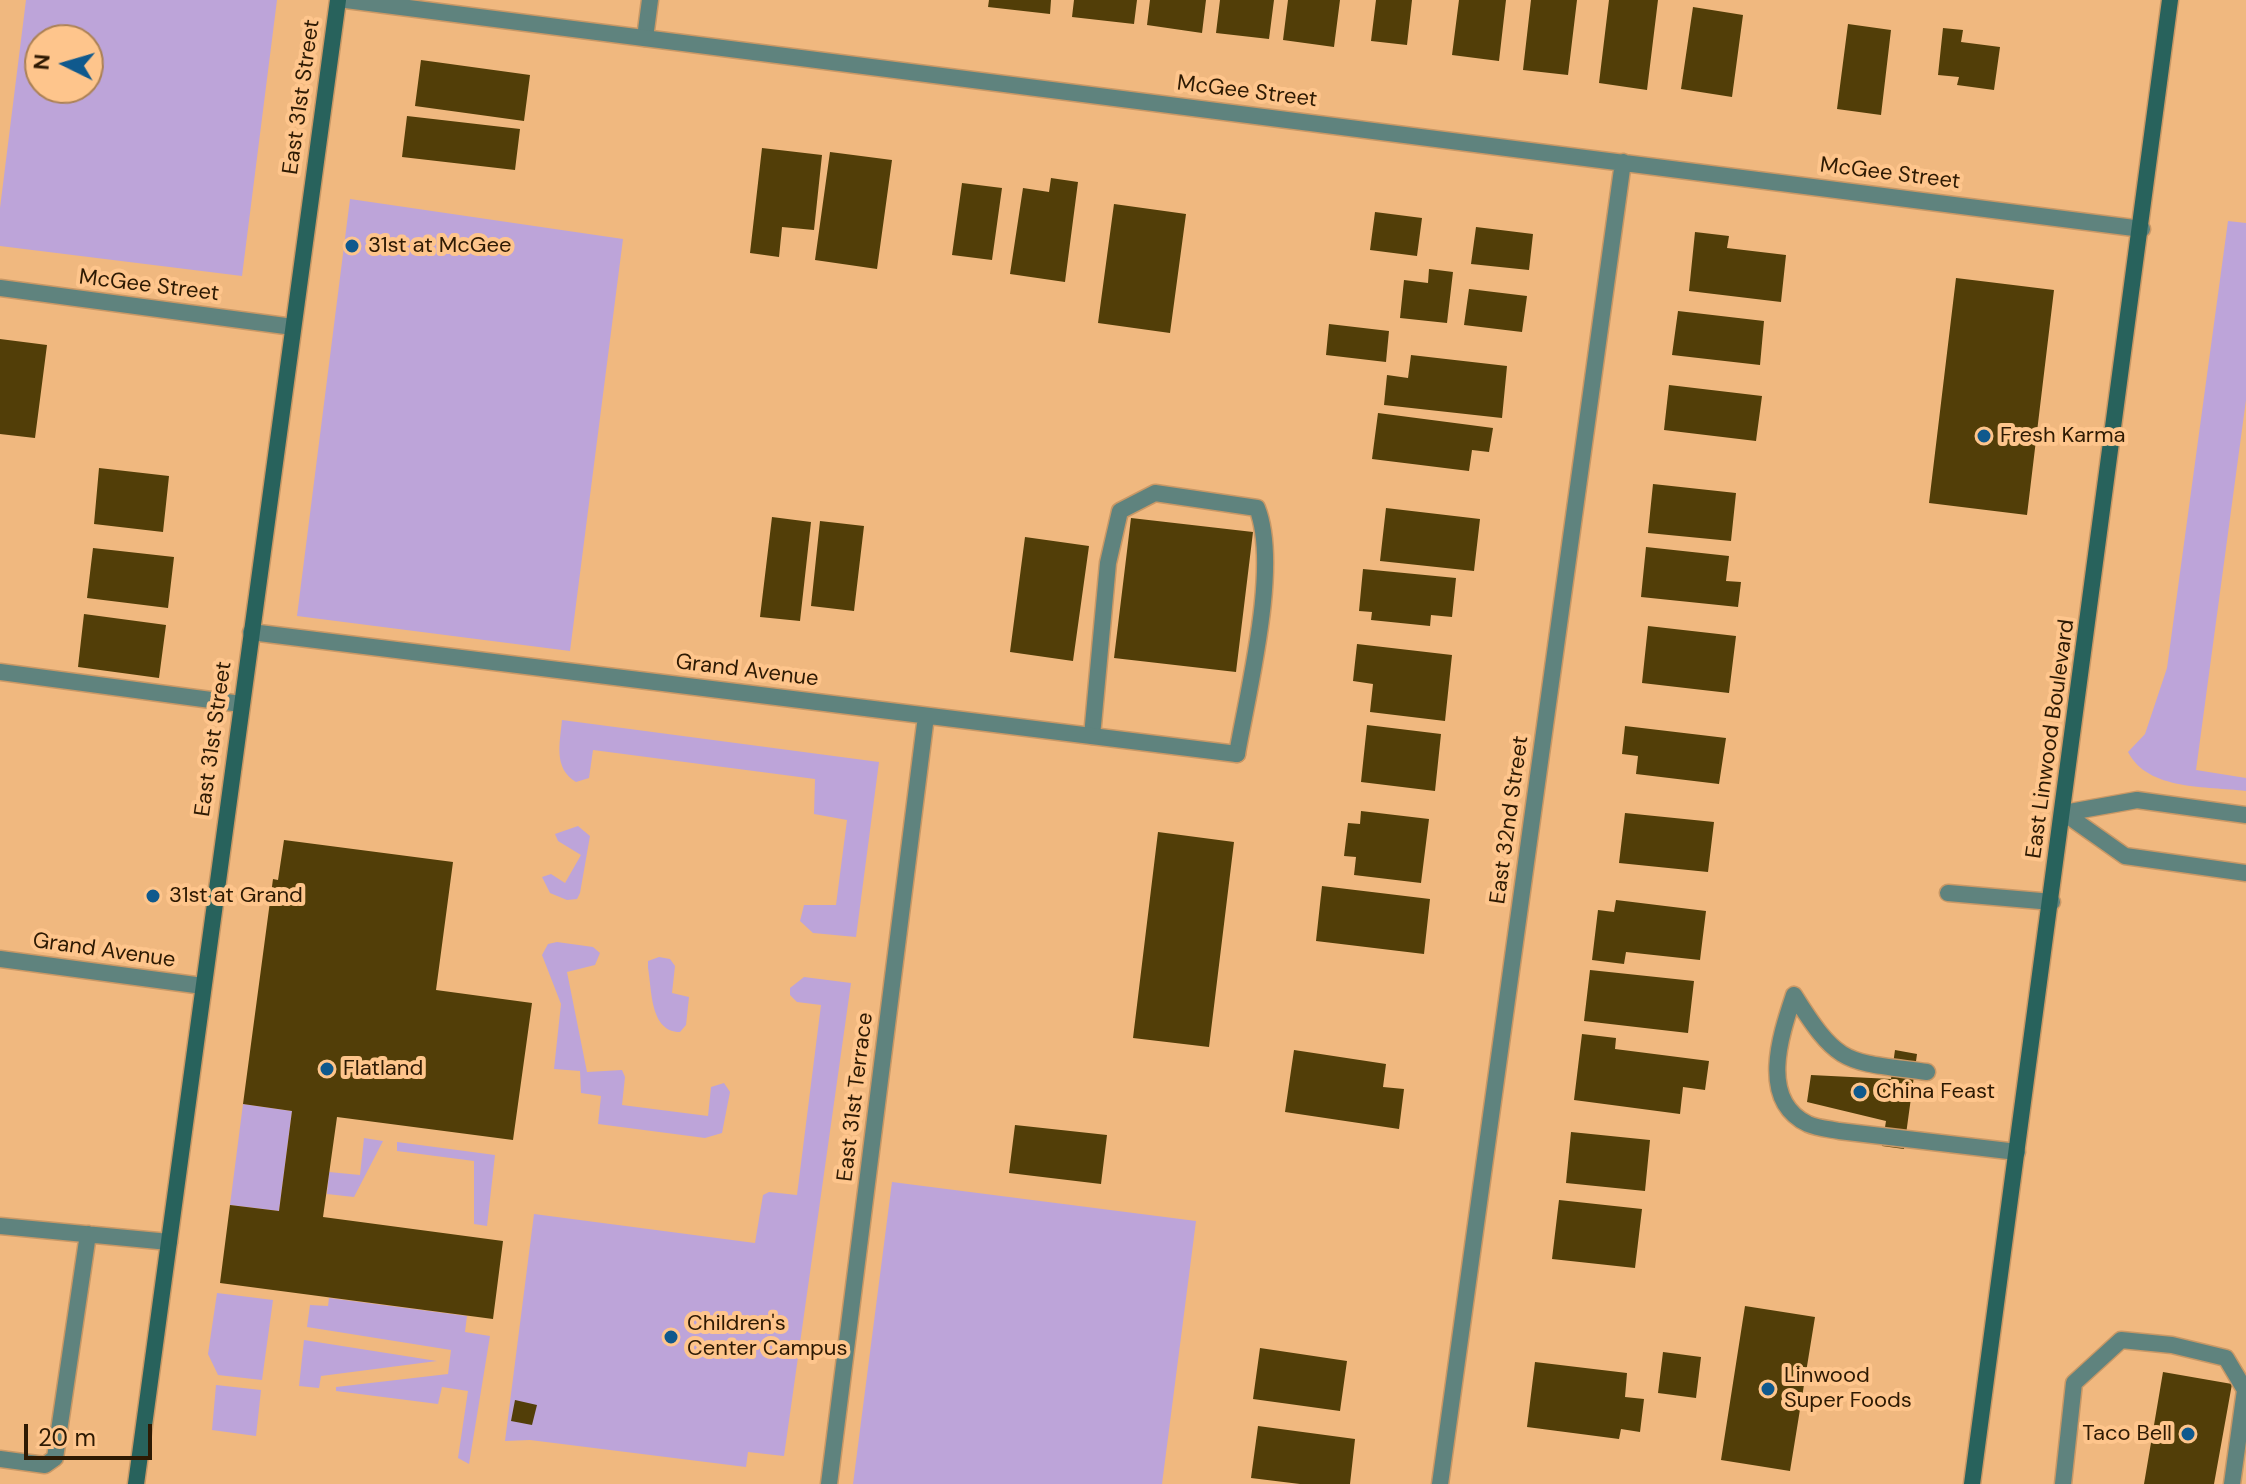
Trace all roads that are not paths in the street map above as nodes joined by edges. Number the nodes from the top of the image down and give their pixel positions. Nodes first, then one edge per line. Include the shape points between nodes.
1 (338, 0) edge
2 (346, 0) edge
3 (650, 0) edge
4 (2170, 0) edge
5 (645, 38) junction
6 (1623, 162) junction
7 (2142, 229) junction
8 (0, 288) edge
9 (293, 327) junction
10 (251, 632) junction
11 (0, 672) edge
12 (241, 704) junction
13 (926, 716) junction
14 (1092, 736) junction
15 (2064, 813) junction
16 (2246, 815) edge
17 (2246, 873) edge
18 (1948, 893) dead end
19 (2052, 902) junction
20 (0, 959) edge
21 (203, 986) junction
22 (1927, 1072) dead end
23 (2017, 1152) junction
24 (0, 1226) edge
25 (88, 1234) junction
26 (169, 1242) junction
27 (0, 1459) edge
28 (136, 1484) edge
29 (829, 1484) edge
30 (1440, 1484) edge
31 (1972, 1484) edge
32 (2063, 1484) edge
33 (2232, 1484) edge

1 - 9 main road, East 31st Street
2 - 5 street, McGee Street
3 - 5 street
4 - 7 main road, East Linwood Boulevard
5 - 6 street, McGee Street
6 - 7 street, McGee Street
6 - 30 street, East 32nd Street
7 - 15 main road, East Linwood Boulevard
8 - 9 street, McGee Street
9 - 10 main road, East 31st Street
10 - 12 main road, East 31st Street
10 - 13 street, Grand Avenue
11 - 12 street
12 - 21 main road, East 31st Street
13 - 14 street, Grand Avenue
13 - 29 street, East 31st Terrace
14 - 14 street, Grand Avenue via 1237,754 1261,616 1265,528 1257,508 1155,493 1120,511 1108,563
15 - 16 street via 2137,800
15 - 17 street via 2125,856
15 - 19 main road, East Linwood Boulevard
18 - 19 street
19 - 23 main road, East Linwood Boulevard
20 - 21 street, Grand Avenue
21 - 26 main road, East 31st Street
22 - 23 street via 1860,1063 1837,1053 1794,995 1776,1066 1790,1112 1810,1125 1839,1131
23 - 31 main road, East Linwood Boulevard
24 - 25 street
25 - 26 street
25 - 27 street via 55,1458 45,1465
26 - 28 main road, East 31st Street
32 - 33 street via 2074,1383 2121,1340 2226,1358 2245,1390

